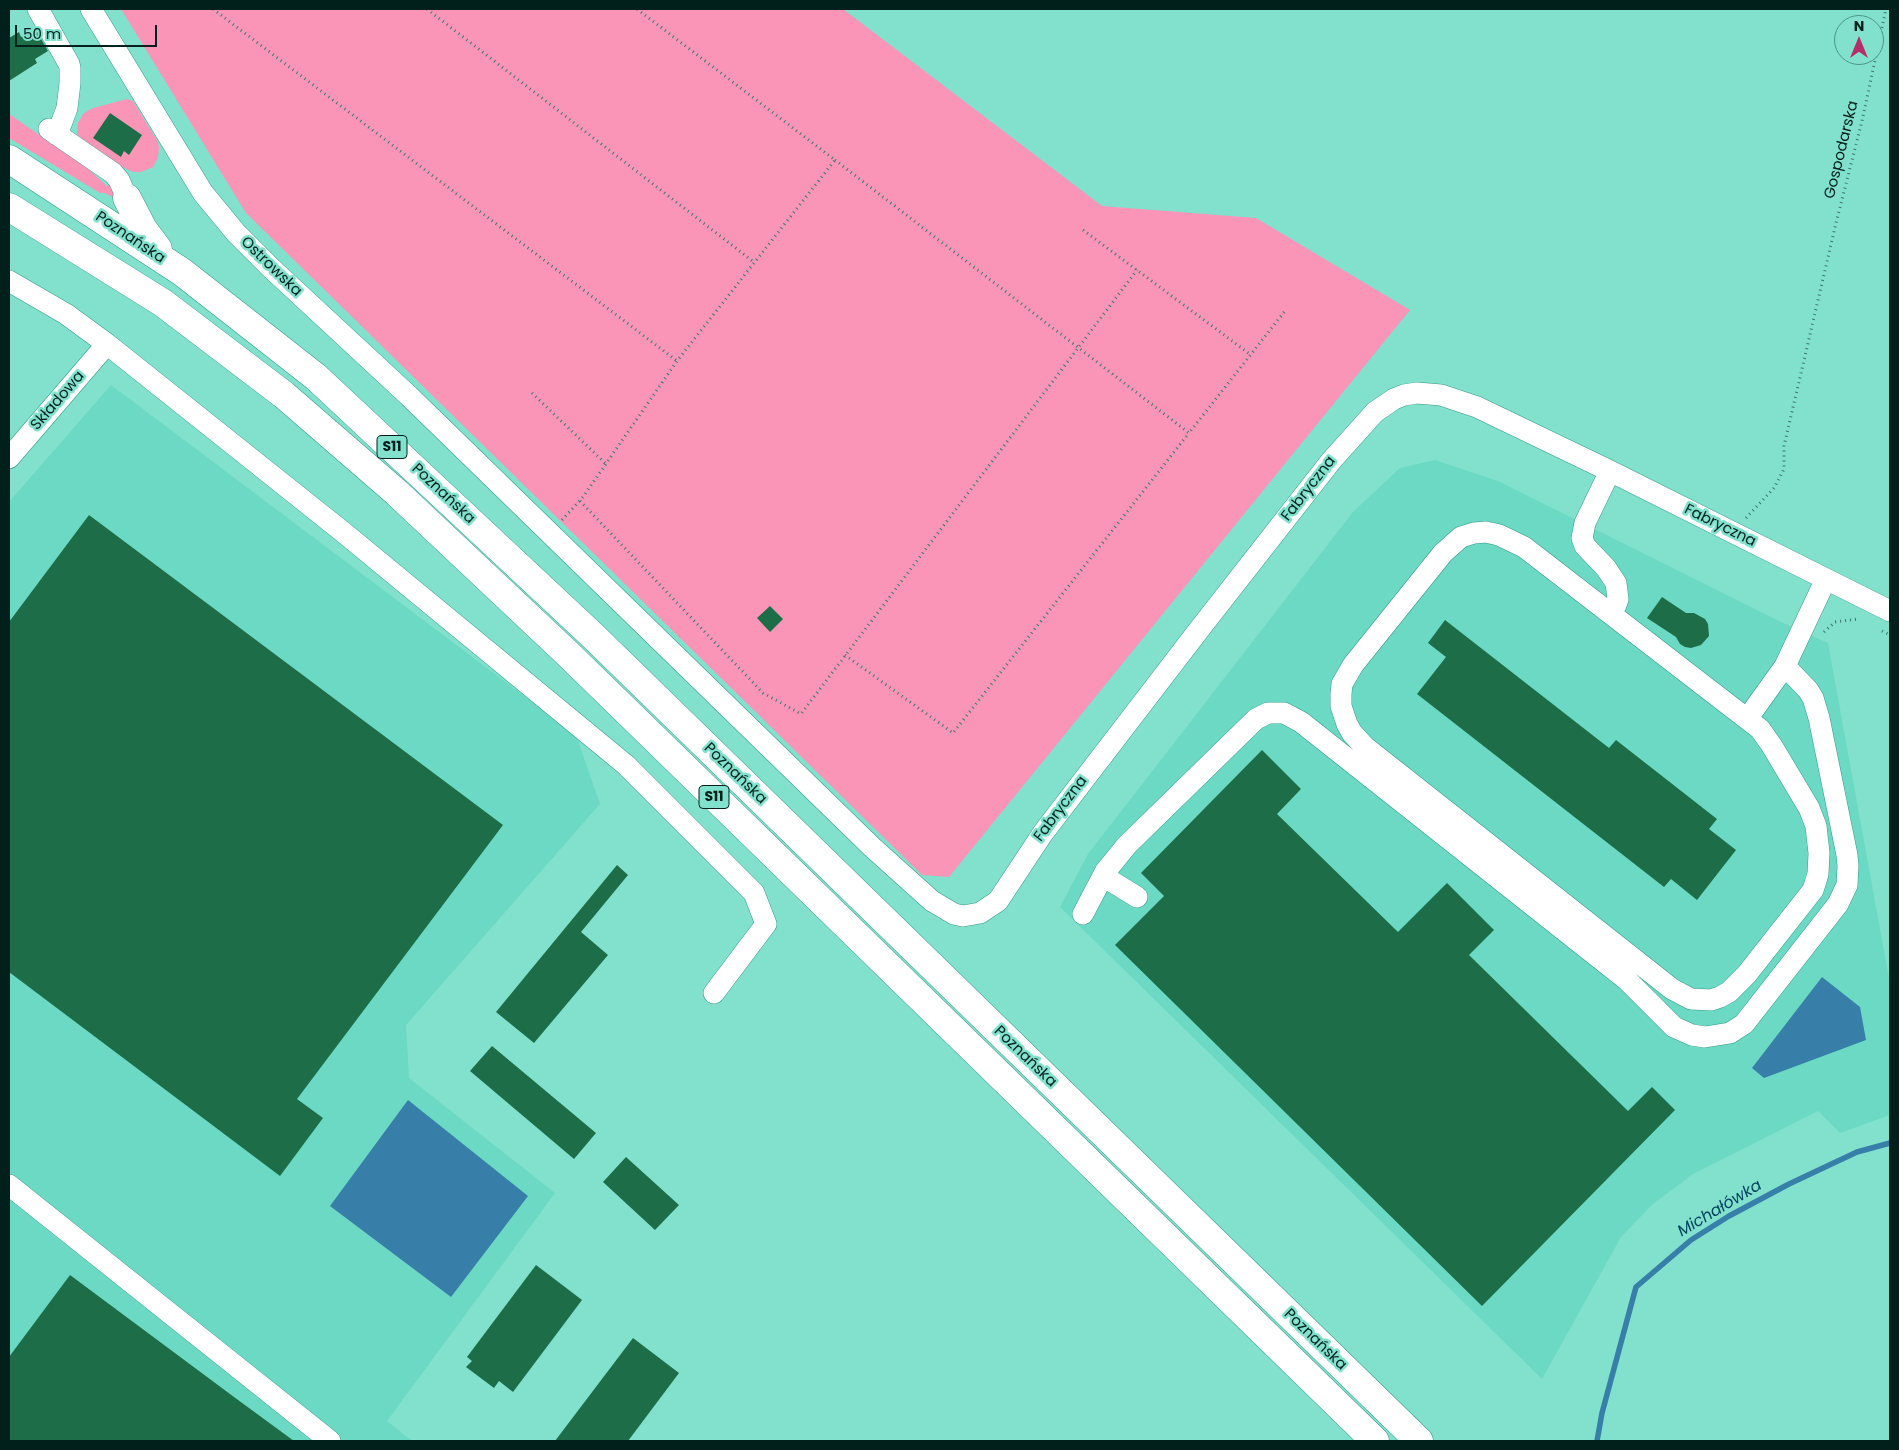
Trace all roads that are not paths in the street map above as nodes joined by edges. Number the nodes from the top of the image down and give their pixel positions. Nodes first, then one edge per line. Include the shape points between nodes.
1 (38, 9) edge
2 (92, 9) edge
3 (9, 159) edge
4 (127, 198) joint
5 (9, 207) edge
6 (182, 272) junction
7 (9, 281) edge
8 (107, 344) junction
9 (9, 458) edge
10 (1610, 471) junction
11 (549, 533) joint
12 (1826, 579) junction
13 (1890, 611) edge
14 (1610, 613) junction
15 (1785, 666) junction
16 (1747, 718) junction
17 (1103, 876) junction
18 (1137, 898) dead end
19 (1083, 914) dead end
20 (714, 993) dead end
21 (11, 1191) edge
22 (330, 1441) edge
23 (1375, 1441) edge
24 (1419, 1441) edge

1 - 4 street via 70,68 67,108 54,132 113,173
2 - 11 street, Ostrowska via 203,193 218,212 271,268 409,396
3 - 6 highway, Poznańska / S11
4 - 6 highway via 147,235
5 - 23 highway, Poznańska / S11 via 163,303 284,395 396,492 568,654
6 - 24 highway, Poznańska / S11 via 316,377 592,635
7 - 8 street via 66,314
8 - 9 street, Składowa
8 - 20 street via 343,532 626,765 754,893 766,924
10 - 11 street, Fabryczna via 1457,400 1441,395 1417,394 1394,399 1365,422 1289,515 1043,833 998,901 980,913 964,916 932,901 872,847
10 - 12 street, Fabryczna
10 - 14 street via 1585,523 1582,538 1616,583 1618,599
12 - 13 street, Fabryczna
12 - 15 street
14 - 16 street
14 - 16 street via 1512,540 1486,532 1461,537 1442,553 1353,666 1342,684 1341,706 1352,733 1365,746 1664,983 1690,999 1711,1000 1737,984 1808,898 1818,874 1819,853 1813,816 1772,746
15 - 16 street
15 - 17 street via 1808,690 1819,718 1847,855 1847,885 1838,904 1744,1024 1730,1033 1705,1037 1674,1027 1627,980 1301,722 1284,713 1268,713 1256,719 1119,854
17 - 18 street
17 - 19 street
21 - 22 street

